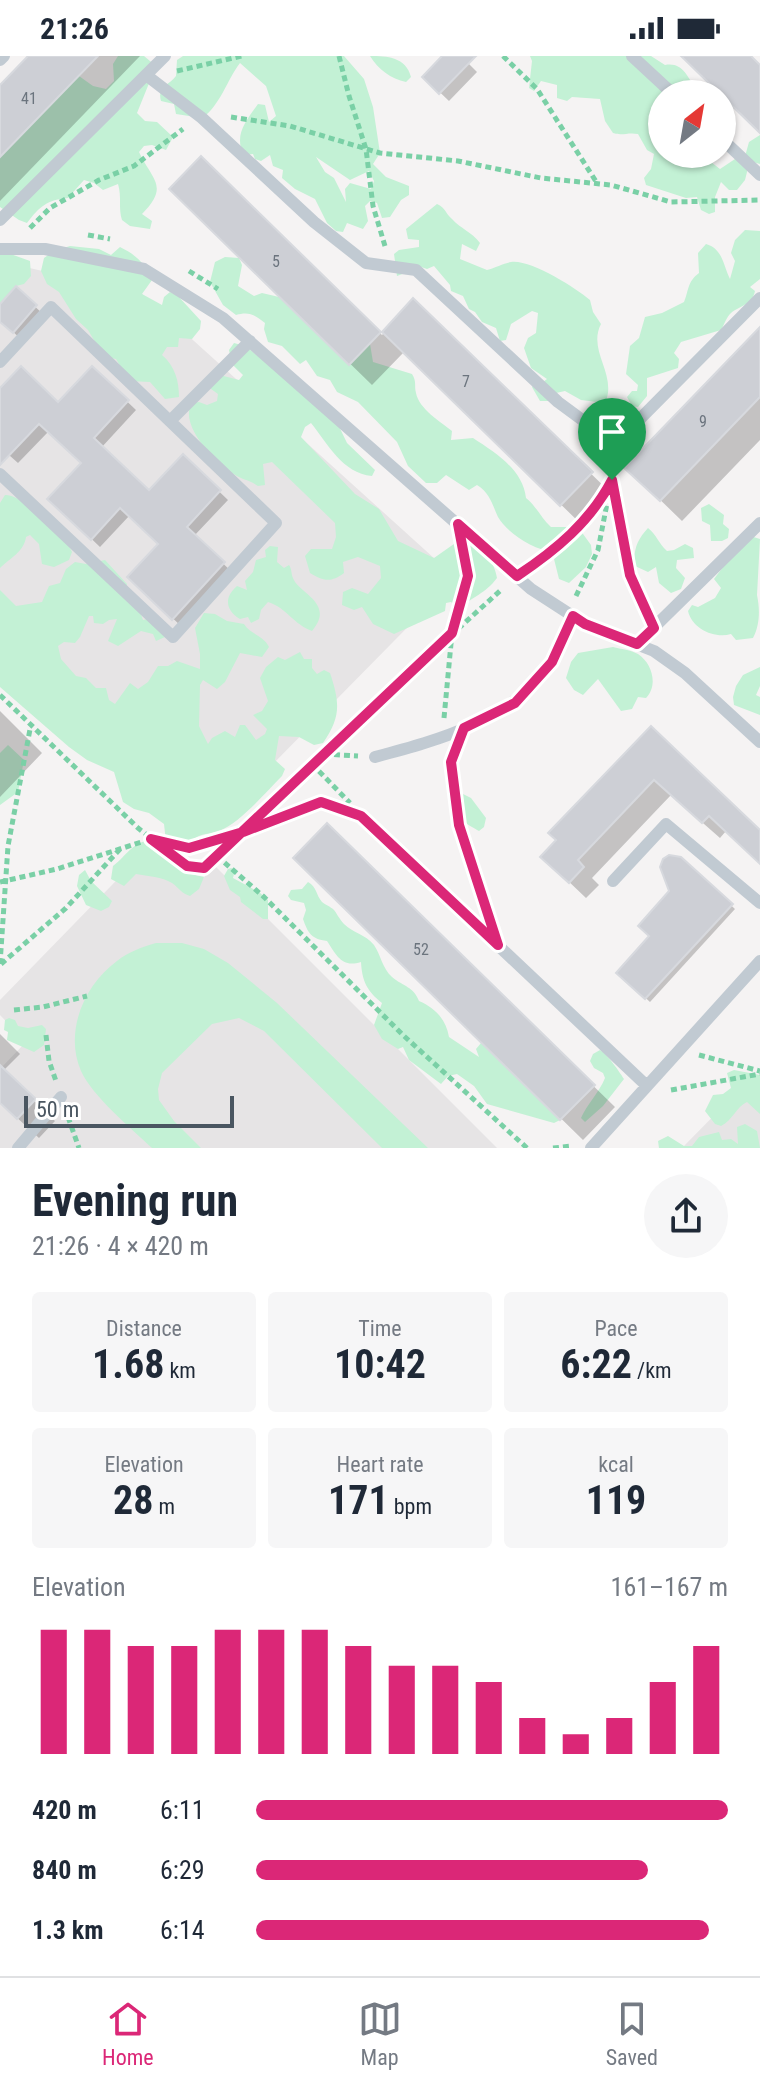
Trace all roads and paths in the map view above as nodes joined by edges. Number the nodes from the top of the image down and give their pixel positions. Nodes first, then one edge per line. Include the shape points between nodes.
1 (165, 56) edge
2 (242, 56) edge
3 (339, 56) edge
4 (503, 56) edge
5 (632, 56) edge
6 (146, 75) junction
7 (658, 80) edge
8 (202, 118) junction
9 (366, 149) junction
10 (736, 152) edge
11 (760, 175) edge
12 (597, 184) junction
13 (760, 200) edge
14 (0, 220) edge
15 (30, 228) dead end
16 (0, 249) edge
17 (391, 266) junction
18 (760, 298) edge
19 (250, 341) junction
20 (0, 362) edge
21 (171, 420) junction
22 (604, 436) junction
23 (0, 474) edge
24 (612, 480) junction
25 (760, 523) edge
26 (458, 524) junction
27 (517, 576) junction
28 (573, 616) junction
29 (654, 628) junction
30 (452, 633) junction
31 (637, 644) junction
32 (0, 695) edge
33 (31, 723) junction
34 (464, 728) junction
35 (441, 739) junction
36 (760, 742) edge
37 (323, 754) junction
38 (375, 757) joint
39 (312, 764) junction
40 (361, 816) junction
41 (243, 832) junction
42 (151, 839) junction
43 (121, 849) junction
44 (217, 856) junction
45 (3, 881) edge
46 (613, 881) dead end
47 (760, 903) edge
48 (498, 945) junction
49 (760, 961) edge
50 (0, 965) edge
51 (87, 996) dead end
52 (14, 1010) dead end
53 (46, 1035) dead end
54 (679, 1051) junction
55 (760, 1072) edge
56 (647, 1086) junction
57 (61, 1097) junction
58 (18, 1148) edge
59 (79, 1148) edge
60 (527, 1148) edge
61 (591, 1148) edge

1 - 6 lane
2 - 6 path
3 - 9 path
4 - 12 path via 537,89
5 - 7 lane
6 - 8 lane
6 - 14 lane
8 - 9 path via 280,124
8 - 15 path via 134,166 50,208
8 - 17 lane via 366,263
9 - 12 path
9 - 17 path via 373,206
10 - 11 lane
12 - 13 path via 671,202
16 - 19 lane via 45,249 144,269
17 - 22 lane via 416,270 558,402
18 - 22 lane via 622,437
19 - 21 lane
19 - 26 lane
20 - 21 lane via 51,307
21 - 23 lane via 276,523 173,637
22 - 24 path
24 - 27 path via 563,543
24 - 28 path via 598,550 575,597
24 - 29 path via 630,575
25 - 29 lane
26 - 27 lane
26 - 30 path via 468,576
27 - 28 lane
27 - 30 path
28 - 31 lane
28 - 34 lane via 552,662 515,703
29 - 31 lane
30 - 35 path
30 - 37 path
31 - 36 lane via 685,673
32 - 33 path
33 - 42 path
33 - 45 path
34 - 35 lane
34 - 48 path via 451,762 459,825
35 - 38 lane
37 - 38 path
37 - 39 path
39 - 40 path
39 - 41 path
40 - 41 path via 321,802
40 - 48 lane
41 - 42 path via 189,848
41 - 44 path
42 - 43 path
42 - 44 path via 187,866 204,868
43 - 45 path
43 - 50 path via 66,908
44 - 60 path
45 - 50 path
46 - 47 lane via 666,824
48 - 56 lane
49 - 54 lane
51 - 52 path
53 - 57 path
54 - 55 path
54 - 56 lane
55 - 56 path via 664,1092
56 - 61 lane
57 - 58 lane
57 - 59 path

